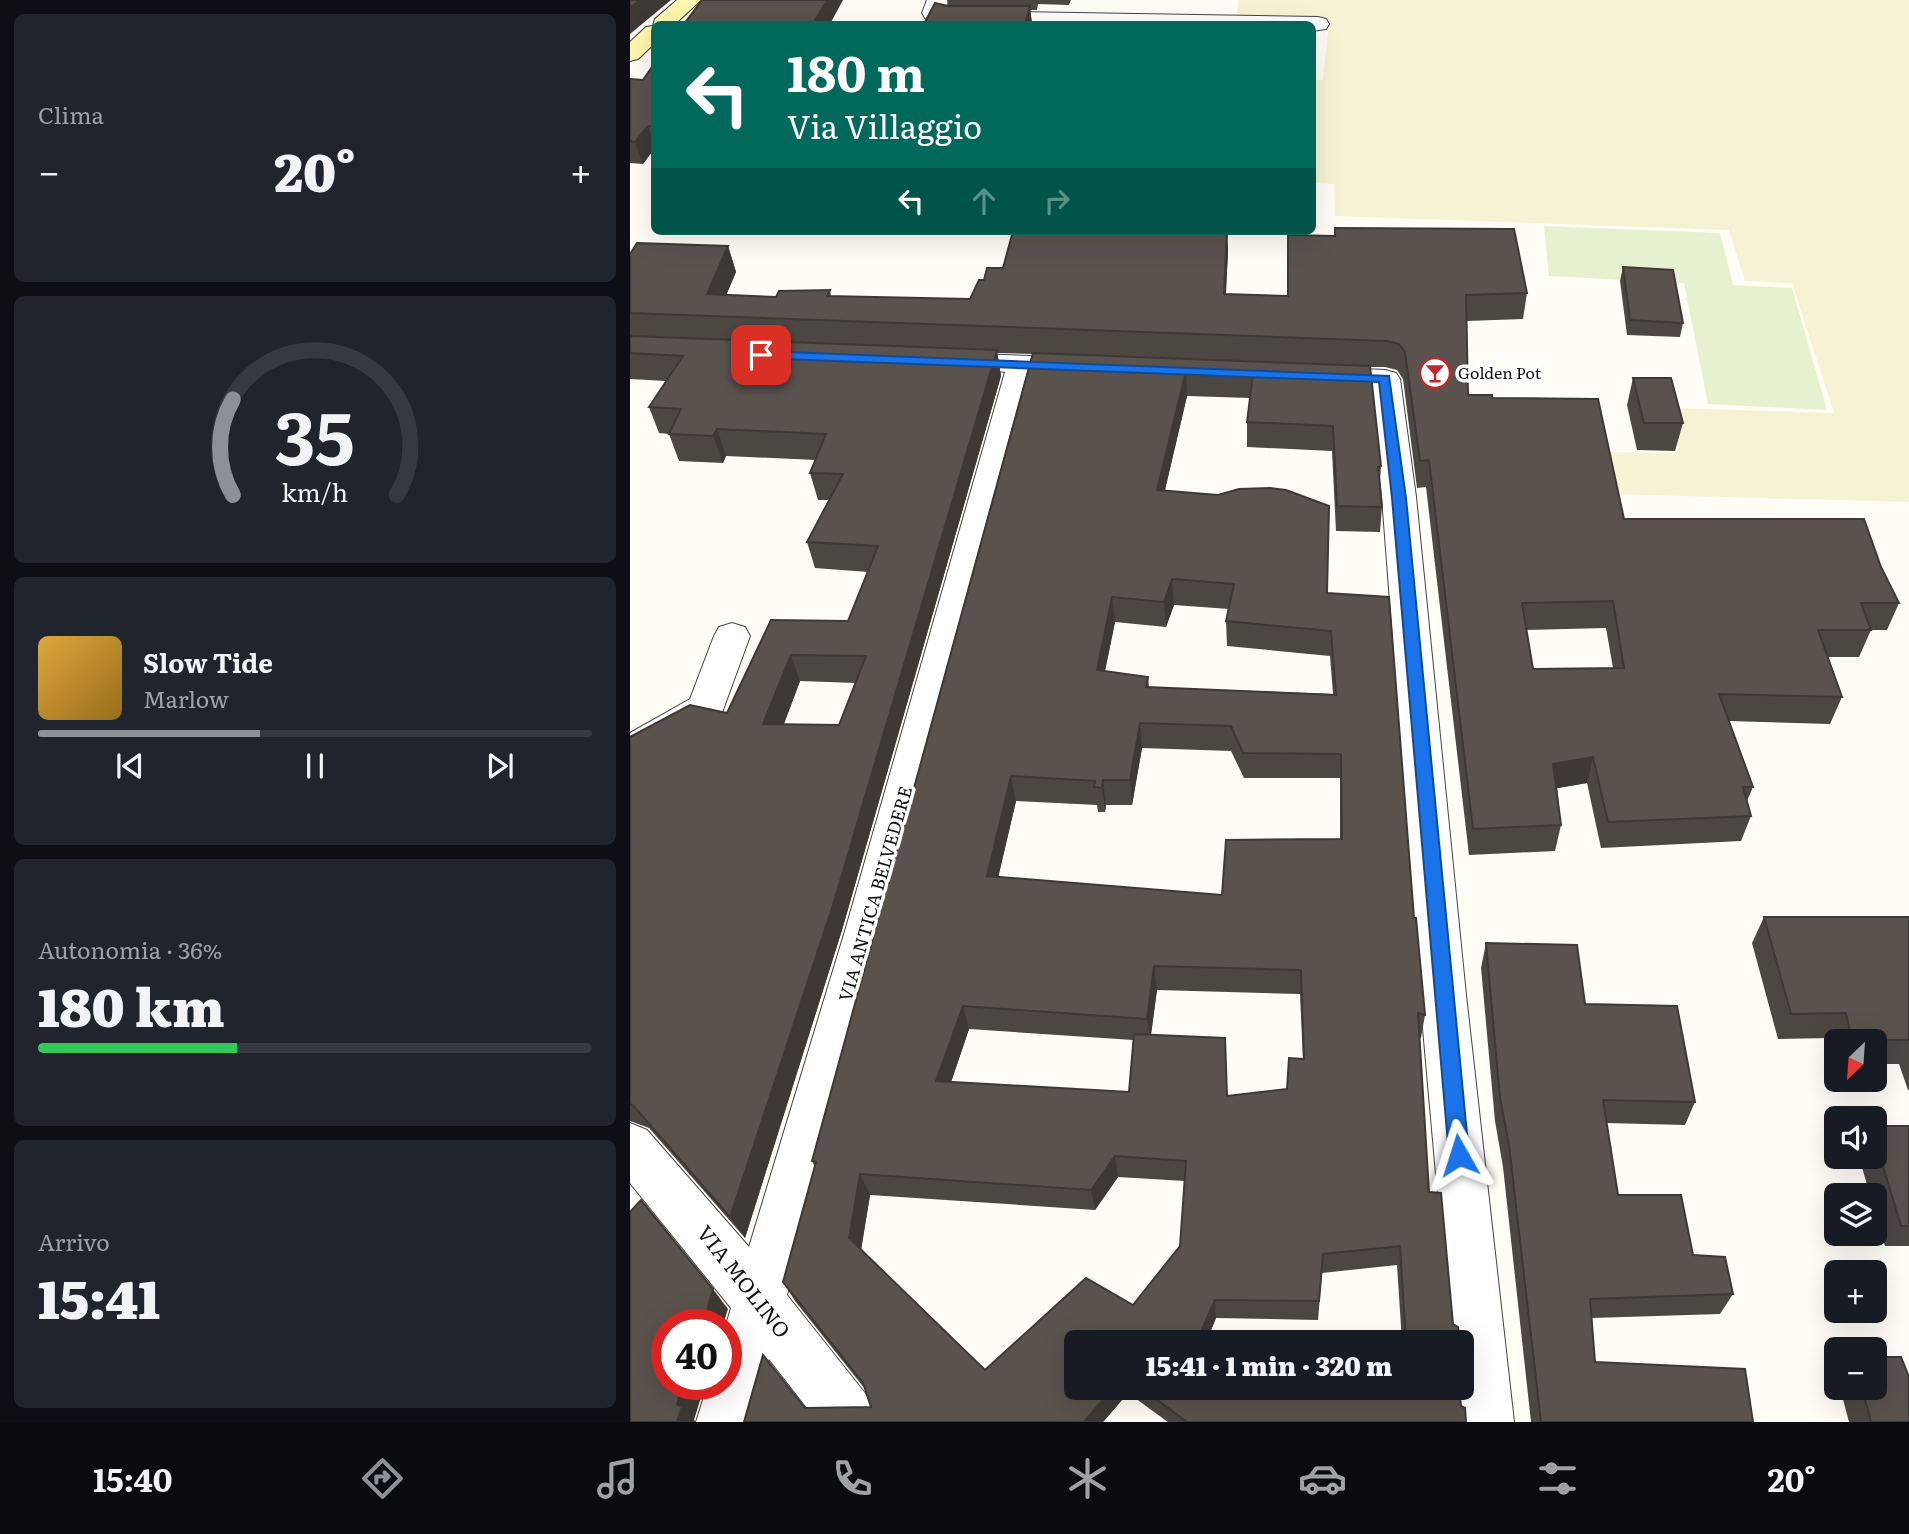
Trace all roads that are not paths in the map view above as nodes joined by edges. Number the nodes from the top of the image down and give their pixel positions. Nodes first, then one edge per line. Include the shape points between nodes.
1 (690, 0) edge
2 (938, 0) edge
3 (666, 21) edge
4 (1134, 21) edge
5 (651, 35) edge
6 (630, 54) edge
7 (914, 361) edge
8 (1022, 365) junction
9 (1106, 368) edge
10 (1287, 375) edge
11 (732, 636) dead end
12 (630, 751) edge
13 (630, 1146) edge
14 (758, 1300) junction
15 (724, 1422) edge
16 (852, 1422) edge
17 (1486, 1422) edge

1 - 3 main road
2 - 4 street via 933,13 951,18
5 - 6 main road
7 - 8 street
8 - 9 street
8 - 14 street, VIA ANTICA BELVEDERE via 870,918
10 - 17 street via 1385,379
11 - 12 street via 706,708
13 - 14 street, VIA MOLINO
14 - 15 street, VIA ANTICA BELVEDERE
14 - 16 street, VIA MOLINO

